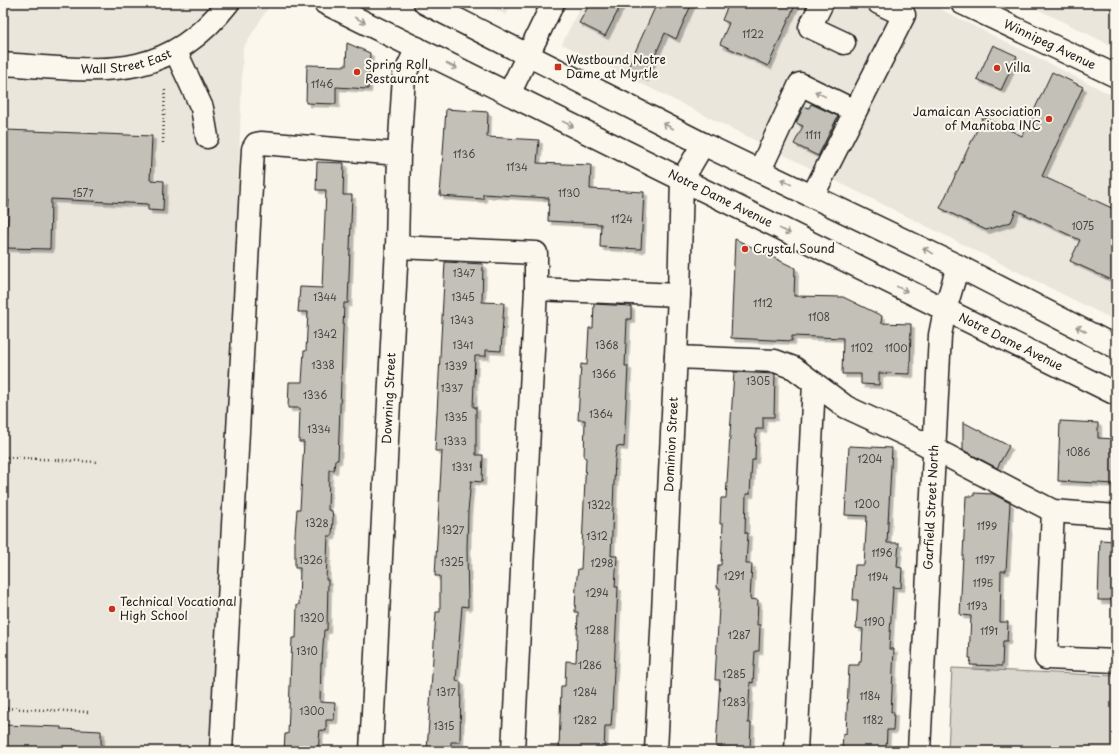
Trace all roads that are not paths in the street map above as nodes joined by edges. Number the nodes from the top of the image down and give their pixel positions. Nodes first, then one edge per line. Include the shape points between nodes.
1 (228, 3) edge
2 (325, 3) edge
3 (425, 3) edge
4 (553, 3) edge
5 (822, 3) edge
6 (879, 3) edge
7 (962, 3) edge
8 (844, 43) dead end
9 (417, 48) junction
10 (176, 52) junction
11 (528, 55) junction
12 (3, 64) edge
13 (1116, 76) edge
14 (509, 94) junction
15 (855, 111) junction
16 (207, 137) dead end
17 (703, 144) junction
18 (399, 154) junction
19 (760, 170) junction
20 (682, 180) junction
21 (813, 195) junction
22 (397, 247) junction
23 (958, 266) junction
24 (536, 289) junction
25 (679, 295) junction
26 (945, 310) junction
27 (1116, 347) edge
28 (676, 357) junction
29 (814, 383) junction
30 (1116, 394) edge
31 (934, 449) junction
32 (1053, 511) junction
33 (1116, 516) edge
34 (1116, 661) edge
35 (221, 751) edge
36 (371, 751) edge
37 (512, 751) edge
38 (656, 751) edge
39 (796, 751) edge
40 (919, 751) edge

1 - 10 street, Wall Street East via 206,30
2 -> 9 street, Notre Dame Avenue
3 - 11 street
4 - 11 street
5 - 8 street via 810,27
6 - 15 street via 904,15
7 - 13 street, Winnipeg Avenue
9 -> 14 street, Notre Dame Avenue
9 - 18 street, Downing Street via 404,76
10 - 12 street, Wall Street East via 144,63 112,69
10 - 16 street via 202,108
11 - 14 street
17 -> 11 street
14 -> 20 street, Notre Dame Avenue
15 -> 19 street via 800,84
15 - 21 street
17 - 19 street
17 - 20 street, Dominion Street
18 - 22 street, Downing Street
18 - 35 street via 261,143 256,144 253,149
21 -> 19 street
20 - 25 street, Dominion Street
20 -> 26 street, Notre Dame Avenue
23 -> 21 street
22 - 24 street via 536,253
22 - 36 street, Downing Street
23 - 26 street, Garfield Street North
27 -> 23 street
24 - 25 street
24 - 37 street
25 - 28 street, Dominion Street
26 - 30 street, Notre Dame Avenue
26 - 31 street, Garfield Street North via 940,334
28 - 29 street via 775,362 794,368
28 - 38 street, Dominion Street
29 - 31 street via 846,407
29 - 39 street
31 - 32 street
31 - 40 street, Garfield Street North
32 - 33 street
32 - 34 street via 1046,658

